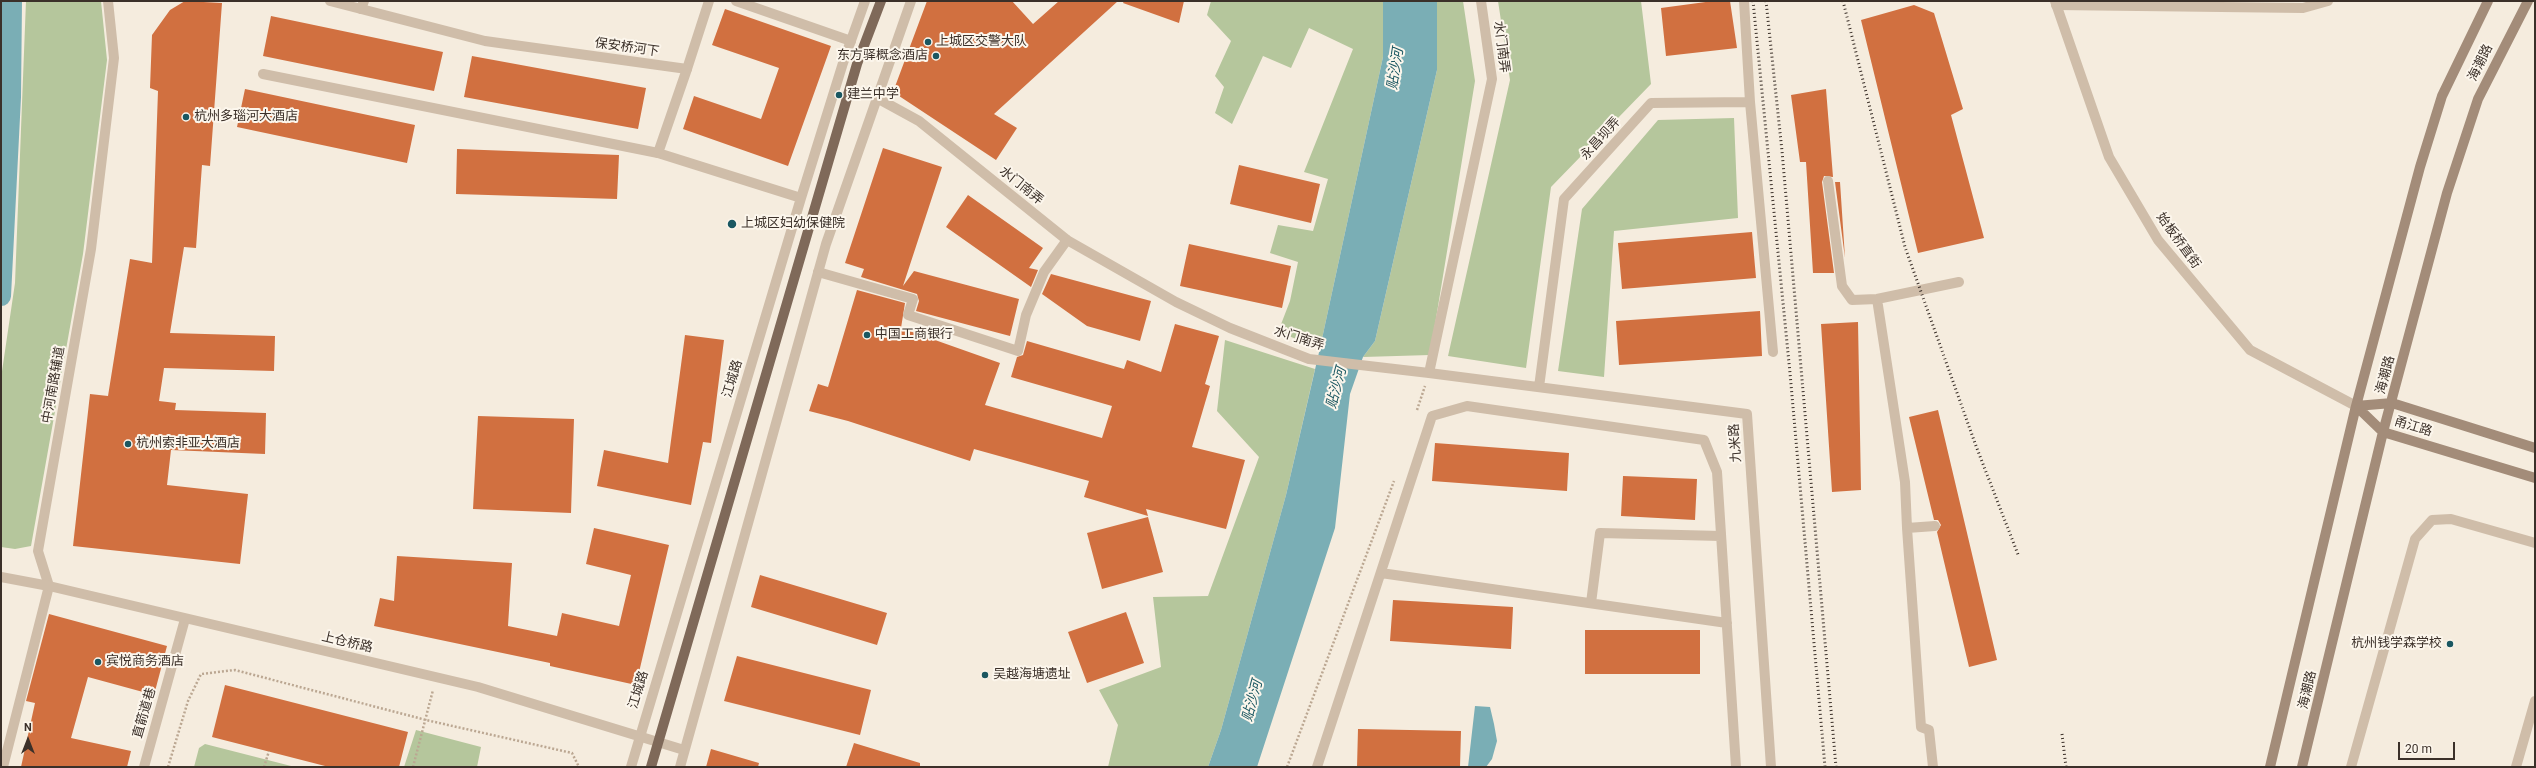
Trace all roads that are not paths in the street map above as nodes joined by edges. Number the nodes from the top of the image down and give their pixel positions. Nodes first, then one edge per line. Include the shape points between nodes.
1 (108, 1) edge
2 (330, 1) edge
3 (710, 1) edge
4 (736, 1) edge
5 (865, 1) edge
6 (881, 1) edge
7 (911, 1) edge
8 (1482, 1) edge
9 (1744, 1) edge
10 (2328, 1) edge
11 (2488, 1) edge
12 (2528, 1) edge
13 (2056, 3) edge
14 (362, 5) edge
15 (850, 41) junction
16 (687, 69) junction
17 (263, 74) dead end
18 (877, 98) junction
19 (1750, 102) junction
20 (658, 153) junction
21 (1828, 181) dead end
22 (801, 198) junction
23 (1067, 240) junction
24 (818, 272) junction
25 (1959, 282) dead end
26 (1877, 299) junction
27 (1773, 352) dead end
28 (1429, 373) junction
29 (1539, 387) junction
30 (2392, 403) junction
31 (2356, 406) junction
32 (2383, 432) junction
33 (2535, 448) edge
34 (2535, 478) edge
35 (1935, 526) dead end
36 (1907, 528) junction
37 (1721, 536) junction
38 (2535, 542) edge
39 (1380, 573) junction
40 (1, 577) edge
41 (48, 586) junction
42 (1591, 603) junction
43 (185, 619) junction
44 (1726, 623) junction
45 (2535, 701) edge
46 (638, 736) junction
47 (658, 742) junction
48 (684, 750) junction
49 (3, 767) edge
50 (144, 767) edge
51 (630, 767) edge
52 (651, 767) edge
53 (680, 767) edge
54 (1317, 767) edge
55 (1736, 767) edge
56 (1771, 767) edge
57 (1933, 767) edge
58 (2270, 767) edge
59 (2302, 767) edge
60 (2351, 767) edge
61 (2516, 767) edge

1 - 41 street, 中河南路辅道 via 114,58 91,249 38,551
2 - 14 street, 保安桥河下
3 - 16 street
4 - 15 street
5 - 15 street, 江城路
6 - 47 main road via 857,64
7 - 18 street
8 - 28 street, 水门南弄 via 1492,79
9 - 19 street
10 - 13 street via 2303,8
11 - 31 main road, 海潮路 via 2442,96 2420,167
12 - 30 main road, 海潮路 via 2514,24 2476,106 2447,193
13 - 31 street, 始板桥直街 via 2109,157 2158,240 2250,350
14 - 16 street, 保安桥河下 via 485,41
15 - 22 street, 江城路
16 - 20 street
17 - 20 street
18 - 23 street, 水门南弄 via 919,121
18 - 24 street
19 - 27 street
19 - 29 street, 永昌坝弄 via 1651,103 1564,199
20 - 22 street
21 - 26 street via 1842,286 1852,300
22 - 46 street, 江城路
23 - 24 street via 1044,272 1026,315 1018,351 908,315 913,299
23 - 28 street, 水门南弄 via 1183,305 1230,328 1309,359
24 - 48 street
25 - 26 street
26 - 36 street via 1905,482
28 - 29 street, 九米路
29 - 56 street, 九米路 via 1747,414
30 - 31 main road, 甬江路
30 - 32 main road, 海潮路
30 - 33 main road, 甬江路
31 - 32 main road, 甬江路
31 - 58 main road, 海潮路
32 - 34 main road, 甬江路
32 - 59 main road, 海潮路
35 - 36 street
36 - 57 street via 1921,727 1929,730
37 - 39 street via 1717,472 1704,440 1467,406 1432,416
37 - 42 street via 1600,533
37 - 44 street
38 - 60 street via 2451,519 2432,520 2414,539
39 - 42 street
39 - 54 street
40 - 41 street, 上仓桥路
41 - 43 street, 上仓桥路
41 - 49 street, 中河南路辅道
42 - 44 street
43 - 46 street, 上仓桥路 via 478,687
43 - 50 street, 直箭道巷
44 - 55 street
45 - 61 street
46 - 47 street, 上仓桥路
46 - 51 street, 江城路
47 - 48 street, 上仓桥路
47 - 52 main road
48 - 53 street

